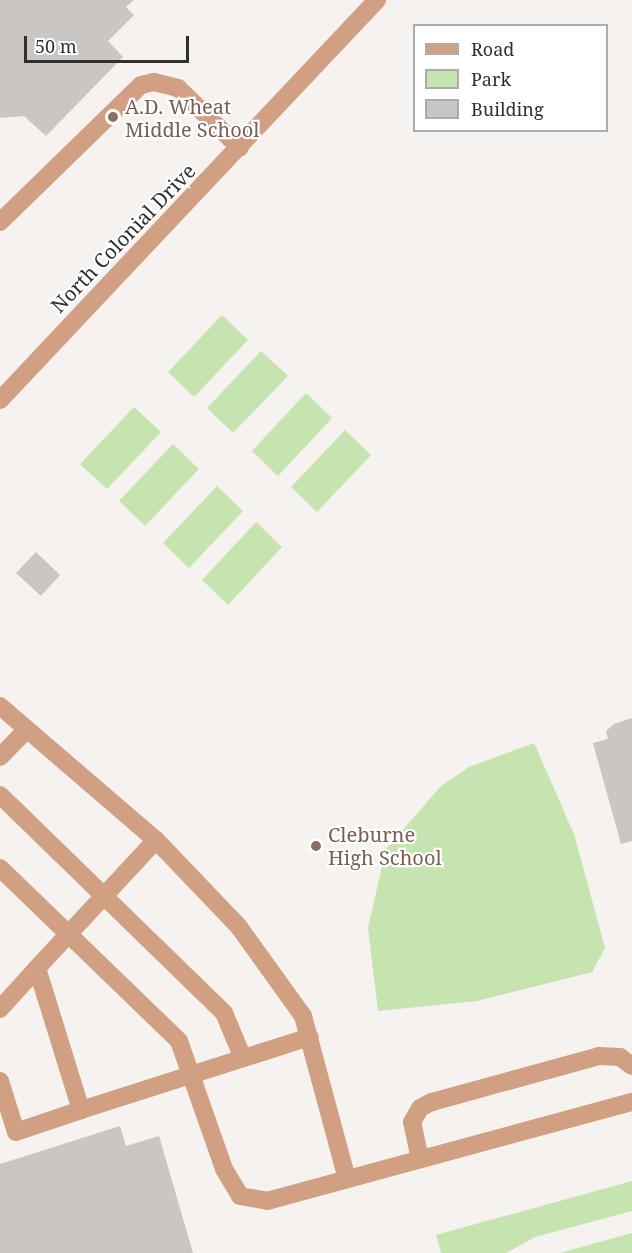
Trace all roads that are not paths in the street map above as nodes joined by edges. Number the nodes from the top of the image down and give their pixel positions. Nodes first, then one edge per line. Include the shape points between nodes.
1 (377, 0) edge
2 (240, 148) junction
3 (0, 222) edge
4 (0, 400) edge
5 (0, 706) edge
6 (26, 730) junction
7 (0, 757) edge
8 (0, 795) edge
9 (156, 840) junction
10 (0, 868) edge
11 (101, 896) junction
12 (67, 930) junction
13 (37, 968) junction
14 (0, 1010) edge
15 (310, 1037) junction
16 (243, 1058) junction
17 (632, 1066) edge
18 (195, 1075) junction
19 (0, 1081) edge
20 (632, 1102) edge
21 (81, 1110) junction
22 (8, 1134) edge
23 (420, 1159) junction
24 (347, 1179) junction

1 - 2 street, North Colonial Drive
2 - 3 street via 178,88 154,82 141,85
2 - 4 street, North Colonial Drive
5 - 6 street
6 - 7 street
6 - 9 street
8 - 11 street
9 - 11 street
9 - 15 street via 280,977
10 - 12 street
11 - 12 street
11 - 16 street via 224,1013
12 - 13 street
12 - 18 street via 179,1041
13 - 14 street
13 - 21 street
15 - 16 street
15 - 24 street
16 - 18 street
17 - 23 street via 620,1057 599,1056 432,1102 420,1108 412,1122
18 - 21 street
18 - 24 street via 224,1169 240,1196 267,1201
19 - 22 street
20 - 23 street
21 - 22 street
23 - 24 street

